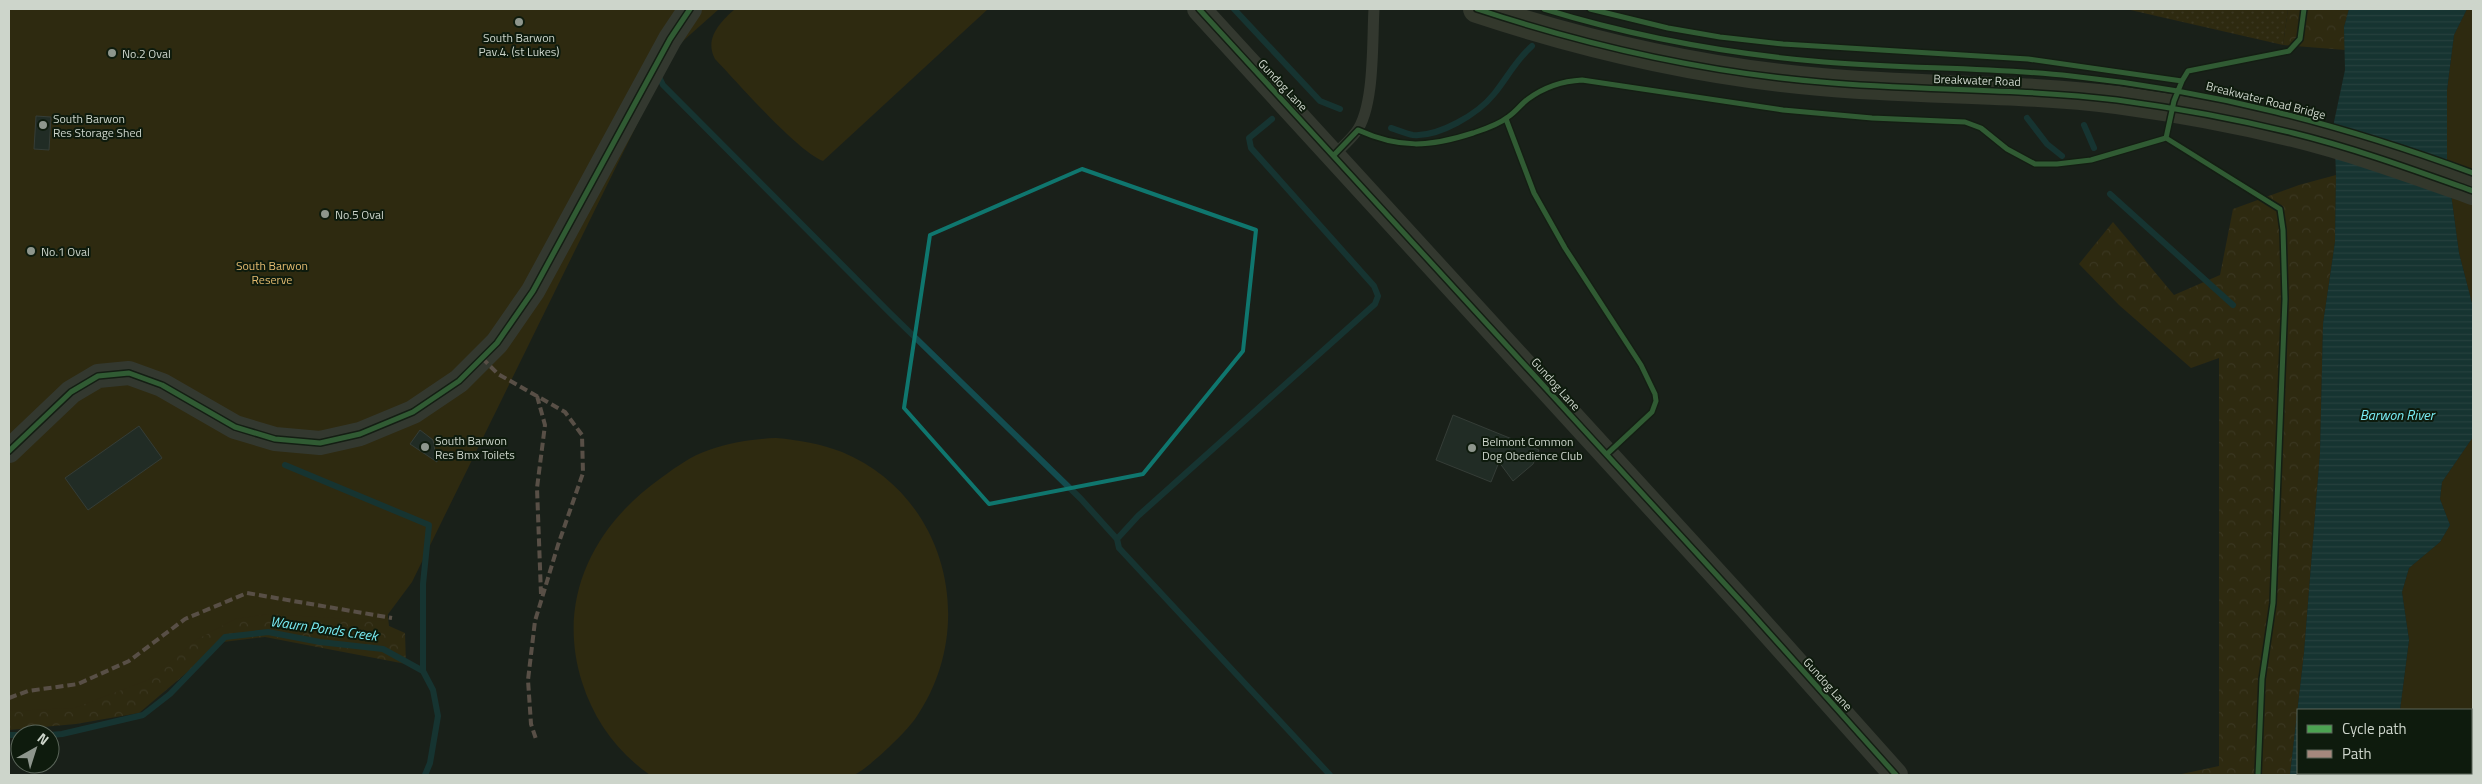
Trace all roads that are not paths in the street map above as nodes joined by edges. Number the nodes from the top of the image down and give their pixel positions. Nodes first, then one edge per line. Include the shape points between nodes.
1 (690, 9) edge
2 (1199, 9) edge
3 (1374, 9) edge
4 (1483, 11) edge
5 (1334, 155) junction
6 (2473, 191) edge
7 (9, 451) edge
8 (1896, 775) edge

1 - 7 street via 670,39 528,298 497,343 459,381 413,412 360,434 320,443 275,439 235,428 162,385 129,373 98,376 71,392
2 - 5 street, Gundog Lane
3 - 5 lane via 1366,110 1356,133
4 - 6 main road, Breakwater Road via 1621,51 1751,75 1897,87 2070,95 2228,119 2295,134
5 - 8 street, Gundog Lane

